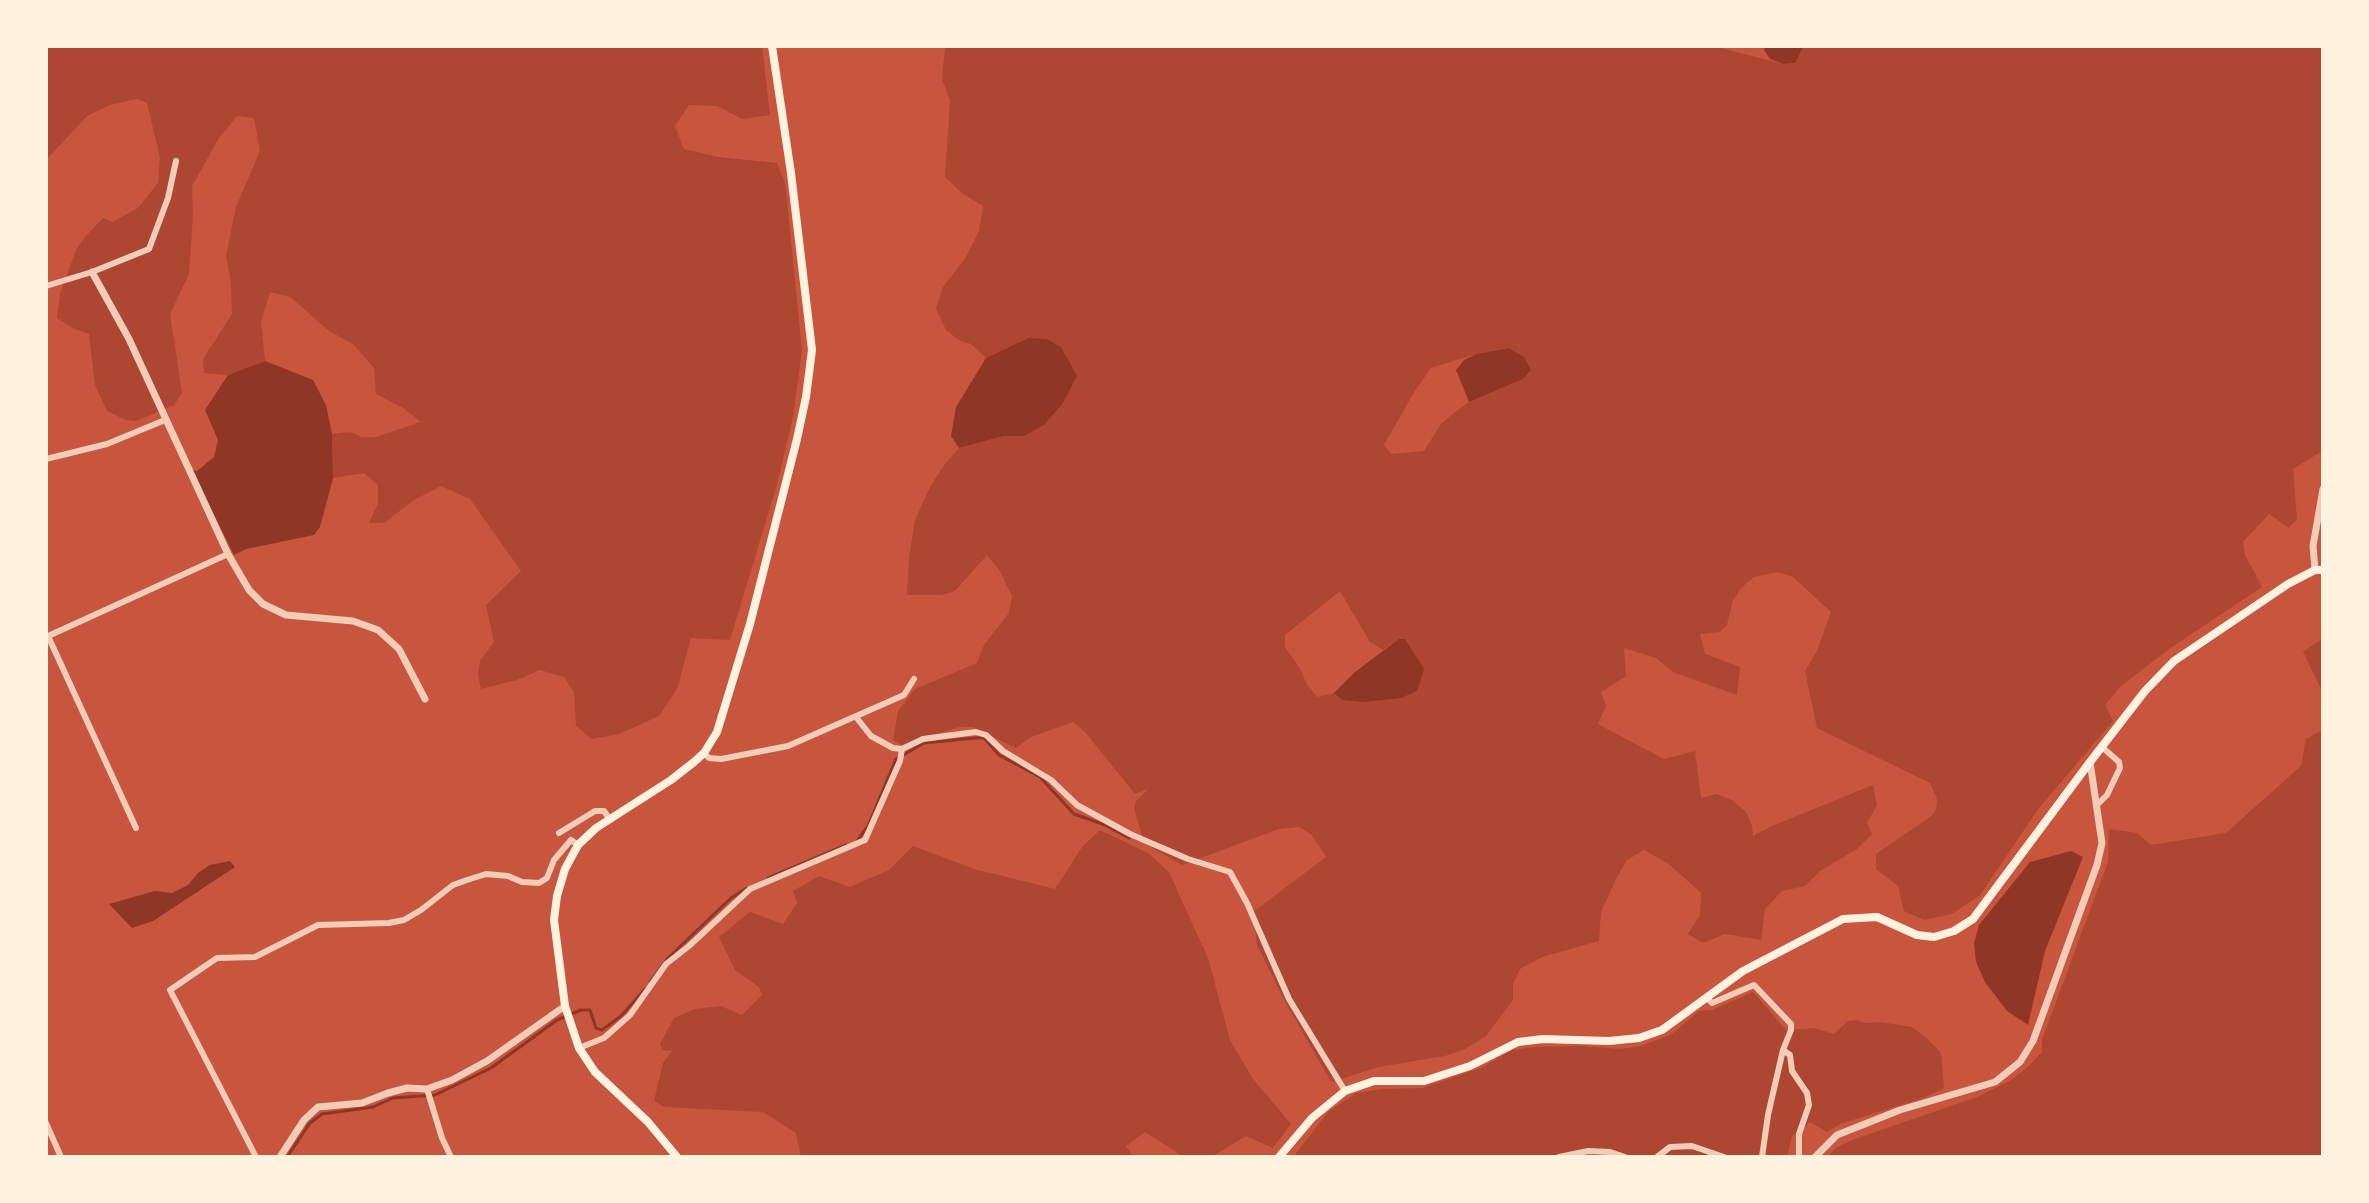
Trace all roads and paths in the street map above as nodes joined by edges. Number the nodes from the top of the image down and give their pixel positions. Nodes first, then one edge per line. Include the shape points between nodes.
1 (772, 46) edge
2 (176, 161) dead end
3 (92, 272) junction
4 (46, 286) edge
5 (165, 420) junction
6 (46, 459) edge
7 (2323, 489) edge
8 (228, 554) junction
9 (2319, 570) edge
10 (47, 636) edge
11 (914, 679) dead end
12 (425, 699) dead end
13 (856, 717) junction
14 (2102, 747) junction
15 (902, 749) junction
16 (704, 753) junction
17 (2090, 762) junction
18 (2097, 805) junction
19 (610, 820) junction
20 (575, 822) junction
21 (136, 828) dead end
22 (559, 833) dead end
23 (574, 843) junction
24 (543, 880) junction
25 (559, 888) junction
26 (1706, 997) junction
27 (565, 1006) junction
28 (579, 1048) junction
29 (1783, 1050) junction
30 (427, 1089) junction
31 (1345, 1091) junction
32 (46, 1123) edge
33 (61, 1157) edge
34 (256, 1157) edge
35 (280, 1157) edge
36 (451, 1157) edge
37 (677, 1157) edge
38 (1279, 1157) edge
39 (1559, 1157) edge
40 (1625, 1157) edge
41 (1657, 1157) edge
42 (1724, 1157) edge
43 (1762, 1157) edge
44 (1799, 1157) edge
45 (1815, 1157) edge

1 - 16 main road via 812,350 800,425 750,624 724,715
2 - 3 street via 149,249
3 - 4 street
3 - 5 street
5 - 6 street via 107,444
5 - 8 street
7 - 9 street via 2313,546
8 - 10 street
8 - 12 street via 249,590 273,610 353,621 389,638
9 - 14 main road via 2288,584 2174,661
10 - 21 street
11 - 13 street via 904,695
13 - 15 street via 877,741
13 - 16 street via 788,746 721,759
14 - 17 main road
14 - 18 street via 2120,768
15 - 28 street via 865,840 750,889 666,964 630,1015 604,1038
15 - 31 street via 923,739 986,735 1077,805 1130,834 1230,872 1289,999
16 - 19 main road
17 - 18 street
17 - 26 main road via 1973,919 1954,931 1934,937 1877,917 1843,919 1743,971
18 - 45 street via 2102,843 2097,865 2033,1041 2020,1062 1995,1082 1837,1135
19 - 20 street via 604,811 595,811
19 - 23 main road
20 - 22 street
20 - 23 street
23 - 24 street via 554,860
23 - 25 main road
24 - 25 street
24 - 34 street via 522,882 486,874 453,885 404,920 318,925 255,957 217,958 170,990
25 - 27 main road via 554,920
26 - 29 street via 1712,1003 1754,985 1791,1024
26 - 31 main road via 1662,1030 1639,1038 1518,1042 1424,1081 1374,1081
27 - 28 main road
27 - 30 street via 487,1061
28 - 37 main road via 595,1072
29 - 43 street
29 - 44 street via 1790,1055 1809,1105 1799,1134
30 - 35 street via 407,1088 362,1103 318,1107
30 - 36 street
31 - 38 main road via 1312,1118
32 - 33 street
39 - 40 street via 1588,1151
41 - 42 street via 1670,1147 1692,1146

